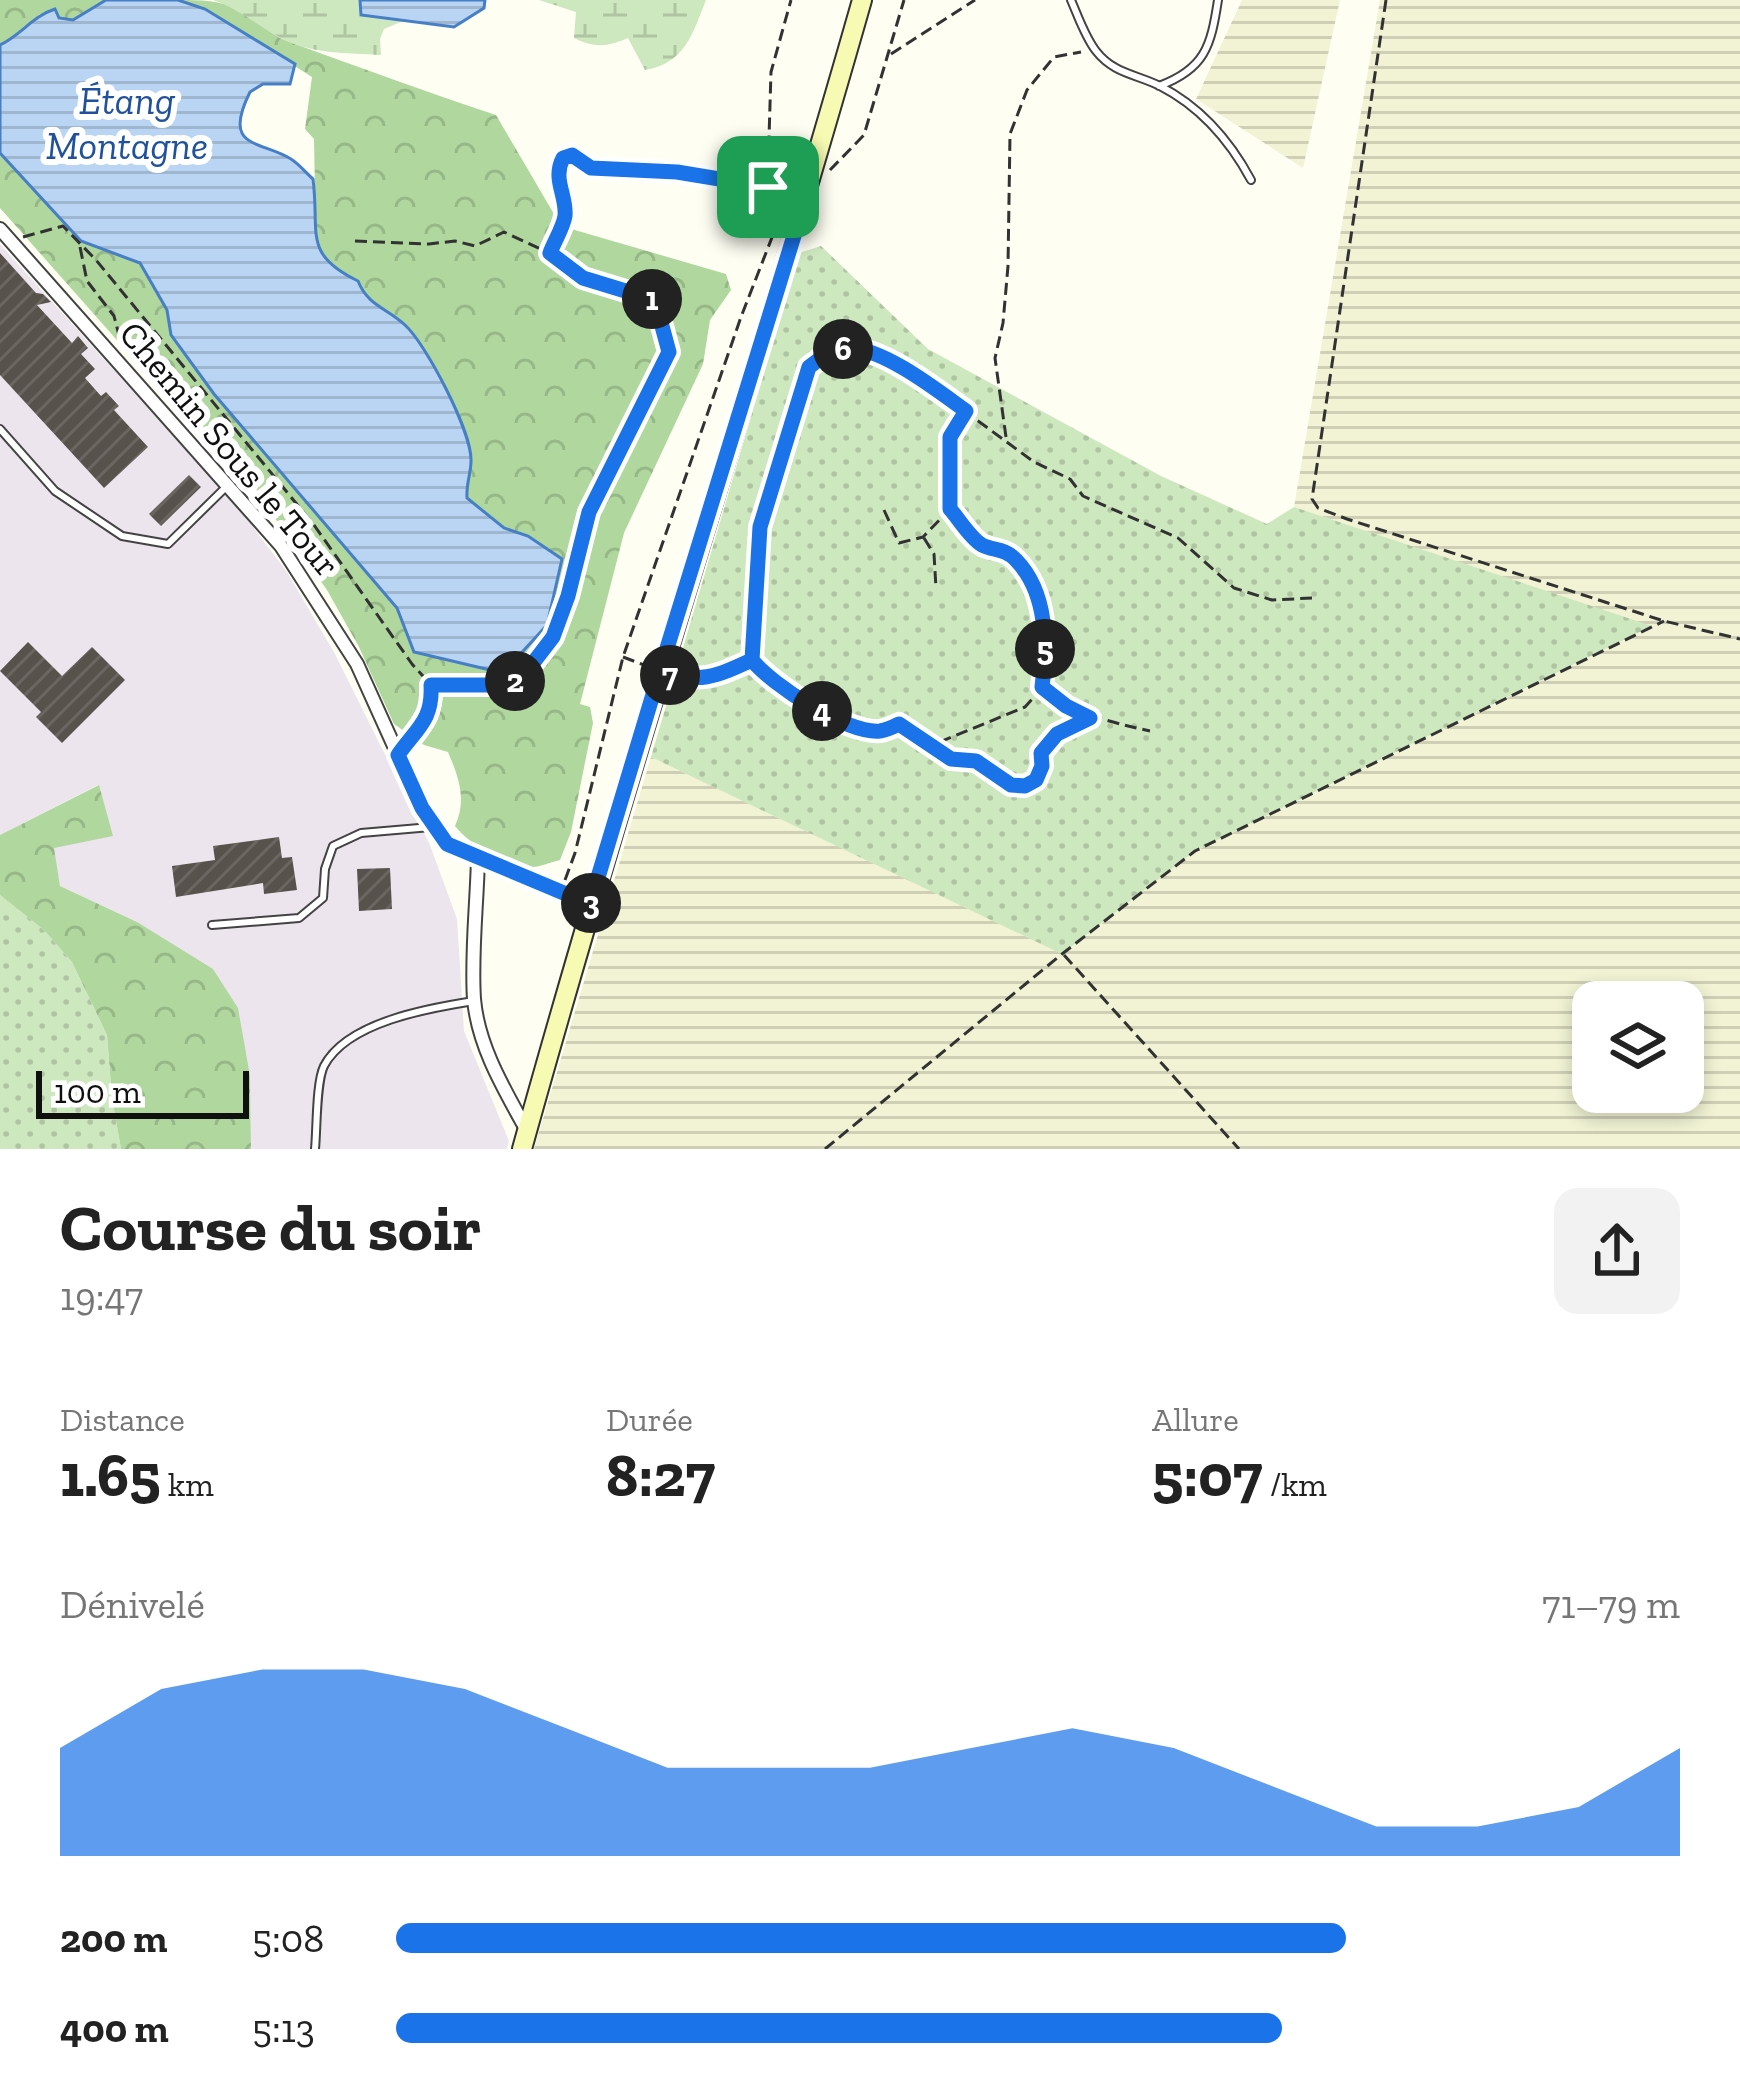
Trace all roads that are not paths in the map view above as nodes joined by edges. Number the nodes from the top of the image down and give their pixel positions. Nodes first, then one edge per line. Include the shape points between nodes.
1 (862, 0) edge
2 (1070, 0) edge
3 (1218, 0) edge
4 (1159, 86) junction
5 (1251, 180) dead end
6 (5, 235) edge
7 (0, 429) edge
8 (230, 484) junction
9 (435, 827) junction
10 (478, 858) junction
11 (590, 904) junction
12 (212, 925) dead end
13 (474, 1001) junction
14 (524, 1140) edge
15 (315, 1149) edge

1 - 11 street
2 - 4 lane via 1094,50 1120,74
3 - 4 lane via 1210,47 1185,76
4 - 5 lane via 1232,145
6 - 8 street, Chemin Sous le Tour
7 - 8 lane via 55,491 122,536 168,544
8 - 9 street, Chemin Sous le Tour via 357,664
9 - 10 street, Chemin Sous le Tour via 447,844
9 - 12 lane via 361,832 333,846 323,898 299,918
10 - 11 street, Chemin Sous le Tour
10 - 13 street
11 - 14 street
13 - 14 street
13 - 15 lane via 427,1008 351,1036 323,1067

